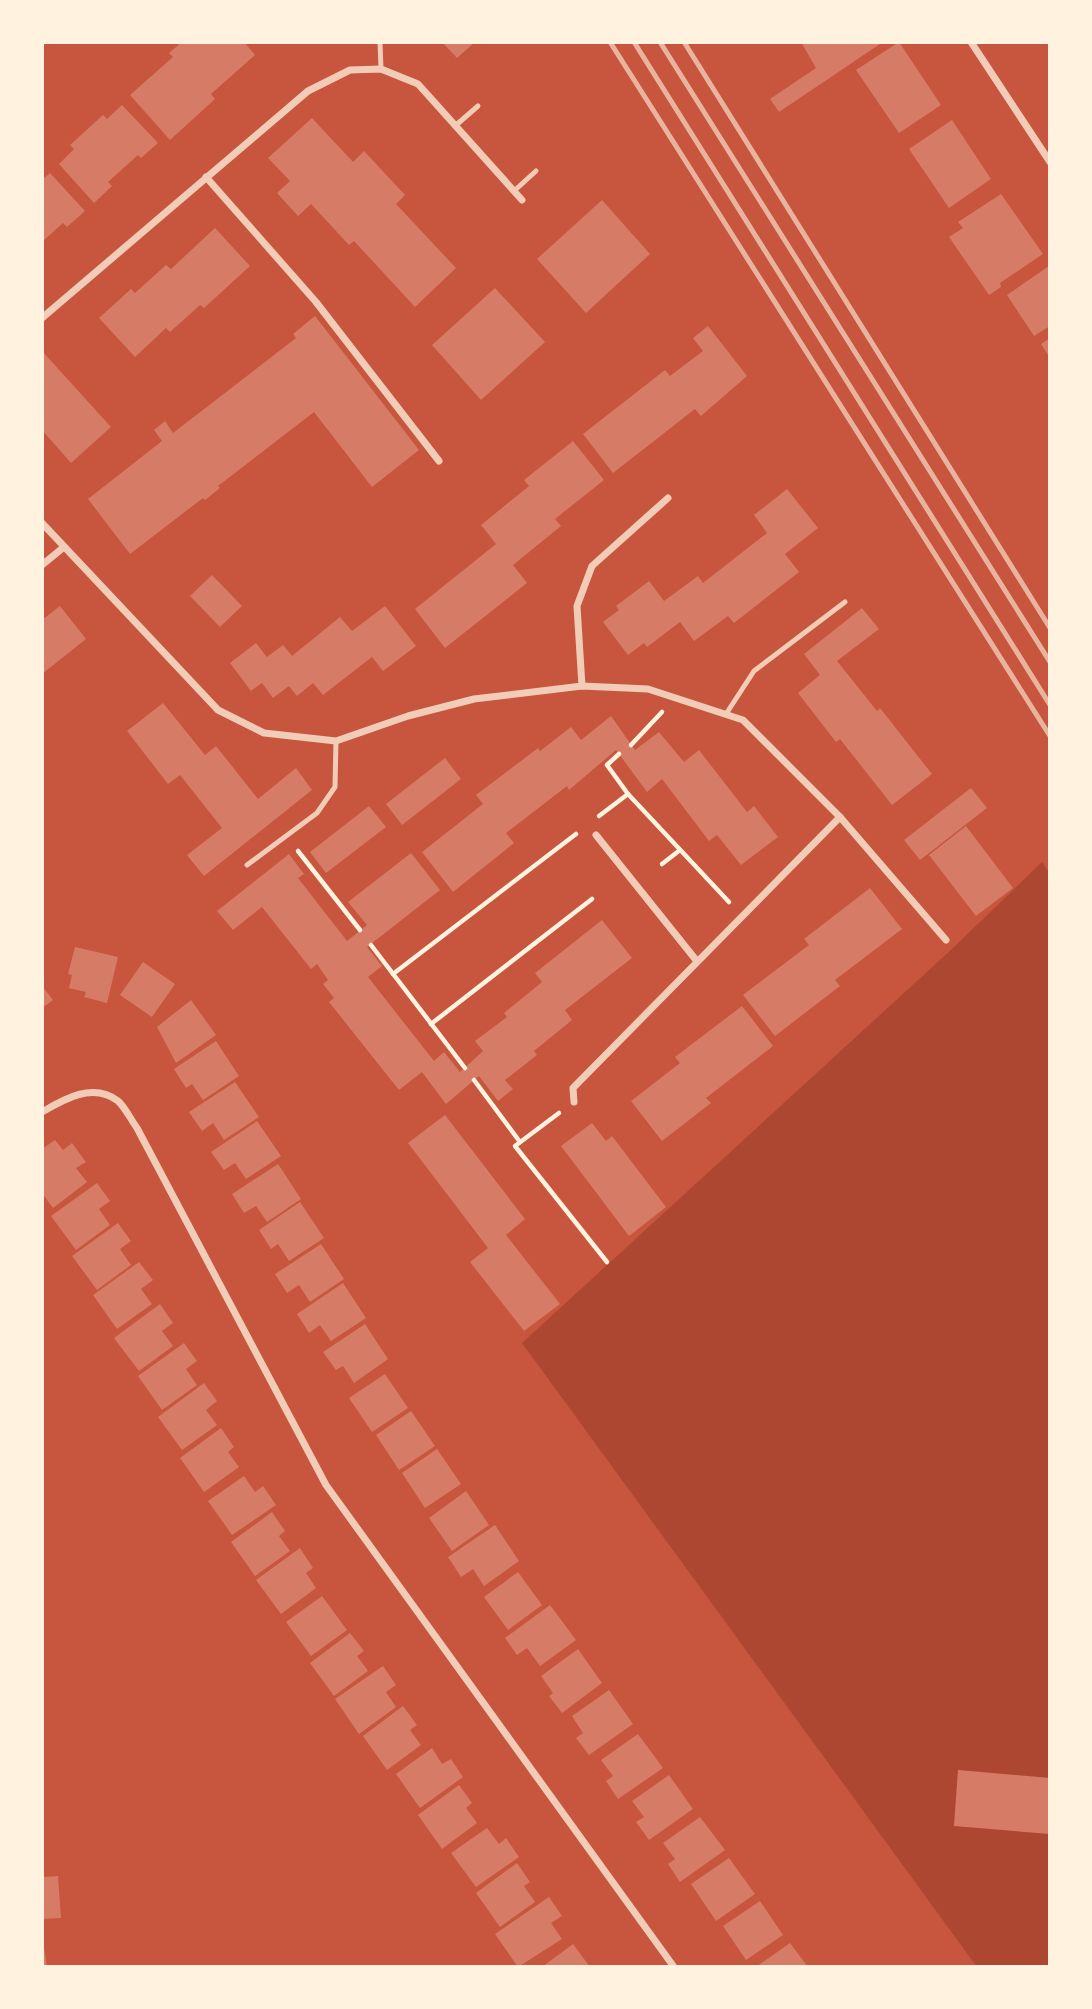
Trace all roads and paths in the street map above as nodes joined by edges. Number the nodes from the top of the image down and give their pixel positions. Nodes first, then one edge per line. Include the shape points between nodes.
1 (380, 42) edge
2 (971, 42) edge
3 (381, 69) junction
4 (478, 106) dead end
5 (455, 126) junction
6 (1050, 162) edge
7 (536, 171) dead end
8 (206, 177) junction
9 (514, 191) junction
10 (522, 200) dead end
11 (42, 318) edge
12 (439, 461) dead end
13 (668, 498) dead end
14 (42, 523) edge
15 (64, 547) junction
16 (42, 565) edge
17 (845, 603) dead end
18 (582, 686) junction
19 (675, 698) junction
20 (726, 714) junction
21 (336, 741) junction
22 (631, 745) dead end
23 (619, 754) dead end
24 (628, 794) junction
25 (840, 817) junction
26 (596, 818) dead end
27 (585, 827) dead end
28 (596, 835) dead end
29 (286, 836) junction
30 (680, 850) junction
31 (662, 864) dead end
32 (247, 865) dead end
33 (592, 899) dead end
34 (741, 915) junction
35 (360, 930) dead end
36 (946, 940) dead end
37 (371, 945) dead end
38 (695, 960) junction
39 (393, 974) junction
40 (431, 1024) junction
41 (465, 1068) dead end
42 (474, 1080) dead end
43 (574, 1102) joint
44 (42, 1112) edge
45 (520, 1142) junction
46 (607, 1262) dead end
47 (674, 1967) edge

1 - 3 lane
2 - 6 street
3 - 5 street via 418,84
3 - 8 street via 350,70 308,91
4 - 5 lane
5 - 9 street
7 - 9 lane
8 - 11 street
8 - 12 street via 316,302
9 - 10 street
13 - 18 street via 592,566 577,606
14 - 15 street
15 - 16 street
15 - 21 street via 218,710 264,733
17 - 20 lane via 754,671
18 - 19 street via 648,689
18 - 21 street via 474,699
19 - 20 street
19 - 22 path
20 - 25 street via 743,720
21 - 29 lane via 335,787 317,813
23 - 24 path via 607,765
24 - 26 path
24 - 30 path
25 - 34 street
25 - 36 street
27 - 39 path
28 - 38 street
29 - 32 lane
29 - 35 path
30 - 31 path
30 - 34 path
33 - 40 path
34 - 38 street
37 - 39 path
38 - 43 street via 573,1088
39 - 40 path
40 - 41 path
42 - 45 path
43 - 45 path
44 - 47 street via 67,1097 93,1092 117,1101 137,1128 326,1485
45 - 46 path via 515,1146

